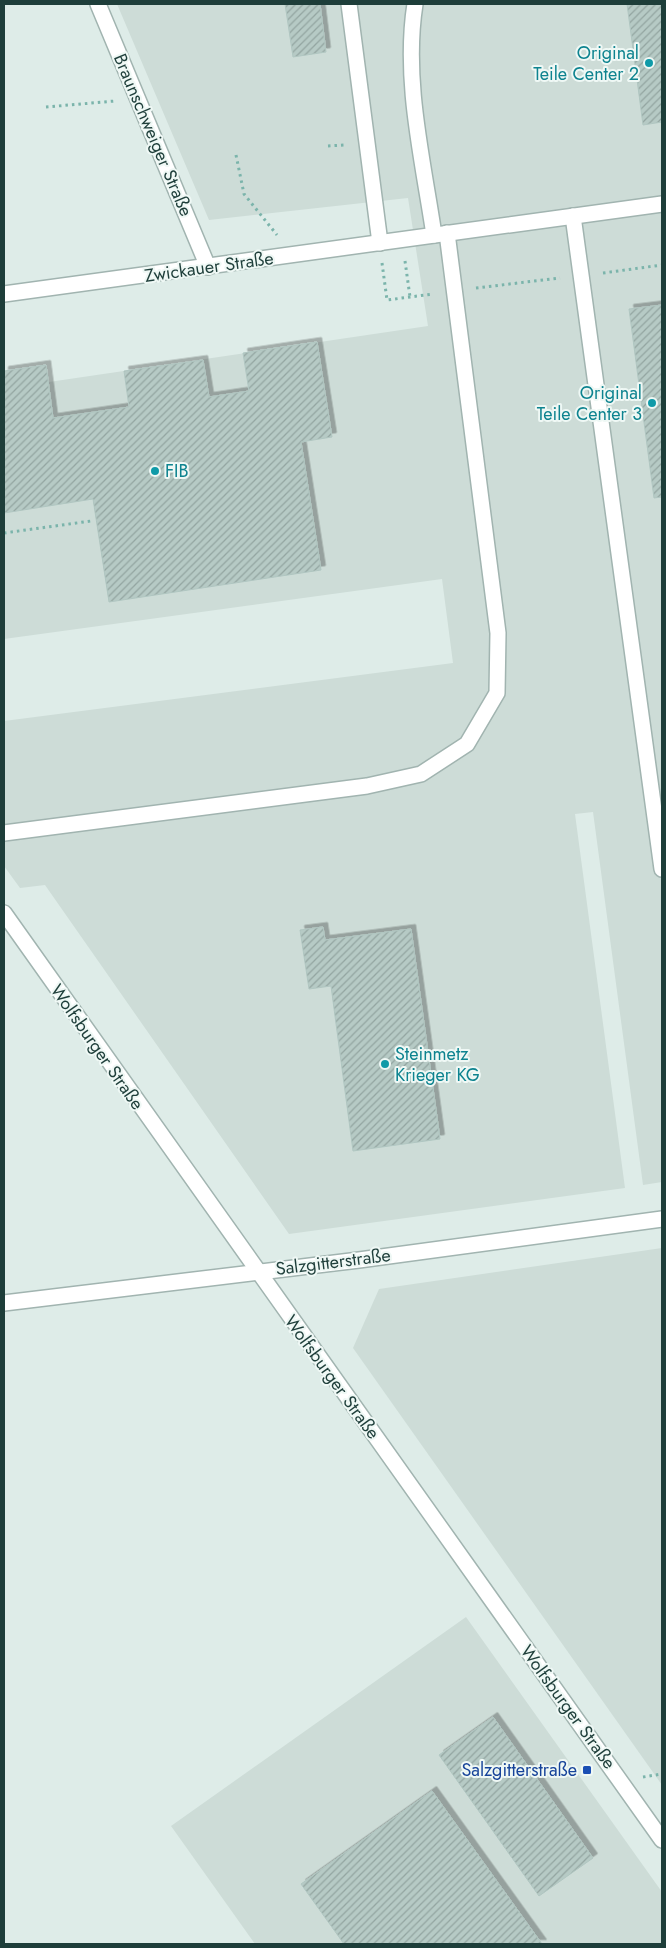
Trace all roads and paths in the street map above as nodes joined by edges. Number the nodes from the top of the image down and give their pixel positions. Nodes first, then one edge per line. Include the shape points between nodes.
1 (98, 4) edge
2 (349, 4) edge
3 (415, 4) edge
4 (137, 98) junction
5 (46, 107) dead end
6 (236, 155) dead end
7 (662, 204) edge
8 (572, 216) junction
9 (441, 234) junction
10 (380, 243) junction
11 (284, 256) junction
12 (208, 267) junction
13 (4, 294) edge
14 (424, 295) dead end
15 (91, 521) dead end
16 (4, 533) edge
17 (4, 833) edge
18 (662, 870) edge
19 (4, 913) edge
20 (662, 1219) edge
21 (256, 1271) junction
22 (4, 1303) edge
23 (662, 1840) edge

1 - 4 street, Braunschweiger Straße
2 - 10 street
3 - 9 street via 411,45 416,107
4 - 5 path
4 - 12 street, Braunschweiger Straße
6 - 11 path via 244,194 280,239
7 - 8 street, Zwickauer Straße
8 - 9 street, Zwickauer Straße
8 - 18 street
9 - 10 street, Zwickauer Straße
9 - 17 street via 498,633 497,692 467,744 421,774 367,786
10 - 11 street, Zwickauer Straße
10 - 14 path via 387,300
11 - 12 street, Zwickauer Straße
12 - 13 street, Zwickauer Straße
15 - 16 path
19 - 21 street, Wolfsburger Straße
20 - 21 street, Salzgitterstraße
21 - 22 street, Salzgitterstraße
21 - 23 street, Wolfsburger Straße

